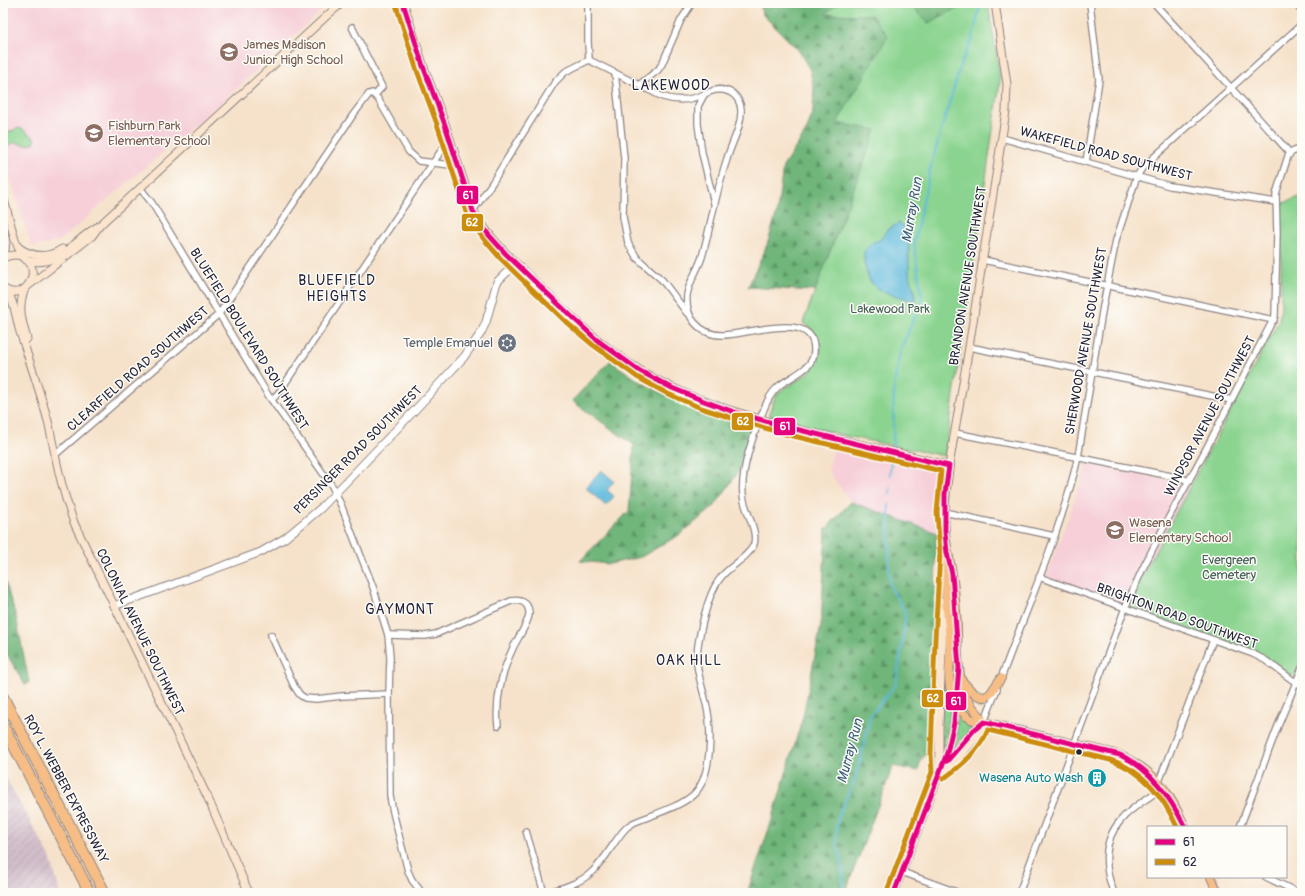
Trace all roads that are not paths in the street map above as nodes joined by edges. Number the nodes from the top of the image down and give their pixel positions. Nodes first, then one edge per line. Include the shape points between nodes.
1 (342, 3) edge
2 (403, 3) edge
3 (588, 3) edge
4 (692, 3) edge
5 (995, 3) edge
6 (1090, 3) edge
7 (1154, 3) edge
8 (1294, 3) edge
9 (1302, 11) edge
10 (1302, 24) edge
11 (352, 27) dead end
12 (589, 60) junction
13 (615, 73) junction
14 (639, 86) junction
15 (1230, 89) junction
16 (375, 95) junction
17 (704, 95) junction
18 (1002, 138) junction
19 (449, 139) junction
20 (1302, 148) edge
21 (1290, 153) junction
22 (1086, 162) junction
23 (433, 164) junction
24 (458, 166) junction
25 (1137, 176) junction
26 (140, 188) junction
27 (3, 196) edge
28 (1276, 202) junction
29 (714, 204) junction
30 (473, 211) junction
31 (100, 225) junction
32 (3, 228) edge
33 (89, 232) junction
34 (18, 247) junction
35 (4, 258) edge
36 (24, 258) junction
37 (983, 260) junction
38 (518, 265) junction
39 (34, 281) junction
40 (1107, 286) junction
41 (26, 288) junction
42 (5, 290) edge
43 (219, 314) junction
44 (689, 315) junction
45 (1274, 320) junction
46 (969, 347) junction
47 (31, 356) junction
48 (1093, 372) junction
49 (34, 373) junction
50 (272, 400) junction
51 (1232, 400) junction
52 (760, 420) junction
53 (955, 433) junction
54 (55, 455) junction
55 (1078, 458) junction
56 (949, 466) junction
57 (1189, 481) junction
58 (336, 492) junction
59 (944, 512) junction
60 (1054, 536) junction
61 (947, 553) junction
62 (945, 575) junction
63 (1039, 577) junction
64 (114, 606) junction
65 (1125, 608) junction
66 (271, 635) dead end
67 (388, 635) junction
68 (1213, 640) junction
69 (959, 668) junction
70 (1302, 668) edge
71 (1001, 678) junction
72 (961, 680) junction
73 (1295, 683) junction
74 (1302, 687) edge
75 (389, 694) junction
76 (3, 697) edge
77 (956, 704) junction
78 (984, 722) junction
79 (3, 725) edge
80 (498, 726) dead end
81 (1074, 744) junction
82 (939, 773) junction
83 (1158, 782) junction
84 (1184, 826) edge
85 (1240, 826) edge
86 (526, 831) dead end
87 (902, 872) junction
88 (1214, 878) edge
89 (1268, 878) edge
90 (90, 893) edge
91 (105, 893) edge
92 (249, 893) edge
93 (422, 893) edge
94 (545, 893) edge
95 (894, 893) edge
96 (959, 893) edge
97 (1019, 893) edge
98 (1114, 893) edge
99 (1218, 893) edge
100 (1299, 893) edge

1 - 26 main road
2 - 19 main road
3 - 12 street
4 - 14 street via 681,20 662,64
5 - 18 main road, BRANDON AVENUE SOUTHWEST via 1007,84
6 - 22 street via 1099,76
7 - 15 street
8 - 9 street
10 - 15 street, SHERWOOD AVENUE SOUTHWEST
11 - 16 street via 382,87
12 - 13 street
12 - 30 street via 565,72 555,82
13 - 14 street
13 - 44 street via 624,158 623,217 628,242 637,258 666,283
14 - 17 street via 672,99 691,99
15 - 21 street
15 - 25 street, SHERWOOD AVENUE SOUTHWEST
16 - 23 street via 409,152 419,161
16 - 43 street, CLEARFIELD ROAD SOUTHWEST via 369,94 353,115
17 - 29 street via 698,106 698,118 702,153
17 - 29 street via 718,90 729,91 738,100 742,112
18 - 22 street, WAKEFIELD ROAD SOUTHWEST
18 - 37 main road, BRANDON AVENUE SOUTHWEST
19 - 23 street
19 - 24 main road
20 - 21 street
21 - 28 street, WINDSOR AVENUE SOUTHWEST via 1278,184
22 - 25 street, WAKEFIELD ROAD SOUTHWEST
23 - 24 street
23 - 50 street
24 - 30 main road
25 - 28 street, WAKEFIELD ROAD SOUTHWEST via 1170,186
25 - 40 street, SHERWOOD AVENUE SOUTHWEST via 1118,233
26 - 31 main road
26 - 43 street, BLUEFIELD BOULEVARD SOUTHWEST via 152,202
27 - 34 main road
28 - 45 street, WINDSOR AVENUE SOUTHWEST
29 - 44 street via 702,257 688,288
30 - 38 main road via 489,235
31 - 33 main road
31 - 39 main road via 81,246
32 - 35 main road via 6,242
33 - 34 main road via 50,254 33,255
33 - 36 main road via 50,260 35,262
34 - 36 main road
35 - 36 main road via 14,255
36 - 41 main road, COLONIAL AVENUE SOUTHWEST via 32,271 32,279
37 - 40 street
37 - 46 main road, BRANDON AVENUE SOUTHWEST
38 - 52 main road via 584,330 636,368 681,392
38 - 58 street, PERSINGER ROAD SOUTHWEST via 497,282 486,322 464,357
39 - 41 main road
39 - 47 main road via 27,292 24,304
40 - 45 street
40 - 48 street, SHERWOOD AVENUE SOUTHWEST
41 - 42 main road via 17,292
41 - 47 main road, COLONIAL AVENUE SOUTHWEST via 21,297 20,310
42 - 49 main road, COLONIAL AVENUE SOUTHWEST via 11,297
43 - 50 street, BLUEFIELD BOULEVARD SOUTHWEST
43 - 54 street, CLEARFIELD ROAD SOUTHWEST
44 - 52 street via 701,329 715,334 738,334 780,327 801,330 809,335 814,351 812,361 774,390
45 - 51 street, WINDSOR AVENUE SOUTHWEST
46 - 48 street
46 - 53 main road, BRANDON AVENUE SOUTHWEST
47 - 49 main road, COLONIAL AVENUE SOUTHWEST
48 - 51 street
48 - 55 street, SHERWOOD AVENUE SOUTHWEST
49 - 54 main road, COLONIAL AVENUE SOUTHWEST
50 - 58 street, BLUEFIELD BOULEVARD SOUTHWEST
51 - 57 street, WINDSOR AVENUE SOUTHWEST
52 - 56 main road
52 - 94 street via 746,461 742,487 745,507 754,531 754,543 750,551 717,582 708,602 698,647 697,663 707,705 710,737 708,761 698,790 677,805 627,827 598,866 587,876
53 - 55 street
53 - 56 main road, BRANDON AVENUE SOUTHWEST
54 - 64 main road, COLONIAL AVENUE SOUTHWEST via 70,514
55 - 57 street
55 - 60 street, SHERWOOD AVENUE SOUTHWEST via 1068,498
56 - 59 main road, BRANDON AVENUE SOUTHWEST
57 - 65 street, WINDSOR AVENUE SOUTHWEST
58 - 64 street, PERSINGER ROAD SOUTHWEST via 302,524 261,552
58 - 67 street, BLUEFIELD BOULEVARD SOUTHWEST via 373,587
59 - 60 street
59 - 61 main road, BRANDON AVENUE SOUTHWEST
60 - 63 street, SHERWOOD AVENUE SOUTHWEST
61 - 62 main road, BRANDON AVENUE SOUTHWEST
61 - 69 main road, BRANDON AVENUE SOUTHWEST via 952,574
62 - 77 main road, BRANDON AVENUE SOUTHWEST via 950,647 949,680
62 - 82 main road, BRANDON AVENUE SOUTHWEST
63 - 65 street, BRIGHTON ROAD SOUTHWEST
63 - 71 street, SHERWOOD AVENUE SOUTHWEST
64 - 92 main road, COLONIAL AVENUE SOUTHWEST via 207,796
65 - 68 street, BRIGHTON ROAD SOUTHWEST
65 - 81 street, WINDSOR AVENUE SOUTHWEST
66 - 75 street via 294,686 305,698
67 - 75 street, BLUEFIELD BOULEVARD SOUTHWEST
67 - 80 street via 436,634 511,601 520,601 528,606 529,616 513,648 502,679 497,708
68 - 73 street, BRIGHTON ROAD SOUTHWEST via 1265,660
68 - 83 street
69 - 72 main road
69 - 77 main road, BRANDON AVENUE SOUTHWEST
70 - 73 street
71 - 72 main road via 986,697 979,697
71 - 78 street, SHERWOOD AVENUE SOUTHWEST
72 - 78 main road via 967,701
73 - 74 street, BRIGHTON ROAD SOUTHWEST
73 - 85 street
75 - 93 street, BLUEFIELD BOULEVARD SOUTHWEST via 390,796 408,871
76 - 91 highway, ROY L. WEBBER EXPRESSWAY
77 - 78 main road, BRANDON AVENUE SOUTHWEST via 972,720
77 - 82 main road, BRANDON AVENUE SOUTHWEST via 951,741
78 - 81 main road, BRANDON AVENUE SOUTHWEST
78 - 82 main road, SHERWOOD AVENUE SOUTHWEST via 974,730
79 - 90 highway, ROY L. WEBBER EXPRESSWAY
81 - 83 main road, BRANDON AVENUE SOUTHWEST via 1127,758
81 - 97 street, WINDSOR AVENUE SOUTHWEST
82 - 87 main road, BRANDON AVENUE SOUTHWEST
83 - 84 main road, BRANDON AVENUE SOUTHWEST
83 - 98 street via 1152,795 1128,813 1115,827 1106,860 1108,877
86 - 94 street
87 - 95 main road, BRANDON AVENUE SOUTHWEST
87 - 96 street
88 - 99 main road
89 - 100 street

